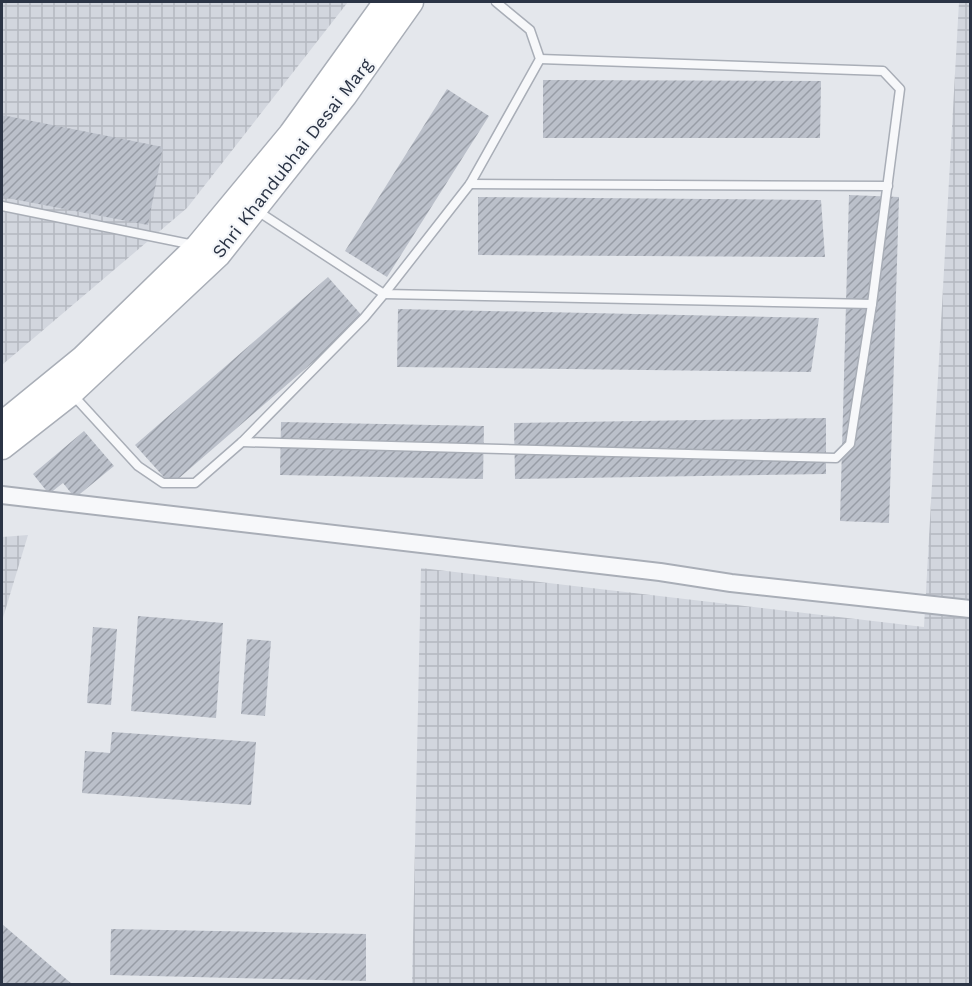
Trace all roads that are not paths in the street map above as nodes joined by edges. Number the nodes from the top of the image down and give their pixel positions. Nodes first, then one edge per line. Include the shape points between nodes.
1 (386, 2) edge
2 (411, 2) edge
3 (496, 2) edge
4 (540, 59) junction
5 (470, 184) junction
6 (888, 186) junction
7 (2, 206) edge
8 (255, 209) junction
9 (198, 246) junction
10 (384, 294) junction
11 (872, 304) junction
12 (71, 393) junction
13 (2, 424) edge
14 (242, 442) junction
15 (2, 447) edge
16 (2, 495) edge
17 (970, 609) edge

1 - 9 main road, Shri Khandubhai Desai Marg via 291,134
2 - 8 main road, Shri Khandubhai Desai Marg via 345,95
3 - 4 lane via 530,30
4 - 5 lane
4 - 6 lane via 883,71 900,89
5 - 6 lane
5 - 10 lane
6 - 11 lane
7 - 9 lane
8 - 10 lane
8 - 12 main road, Shri Khandubhai Desai Marg via 218,255
9 - 13 main road, Shri Khandubhai Desai Marg via 83,358
10 - 11 lane
10 - 14 lane
11 - 14 lane via 850,444 836,458
12 - 14 lane via 138,466 163,483 195,483
12 - 15 main road, Shri Khandubhai Desai Marg
16 - 17 street

